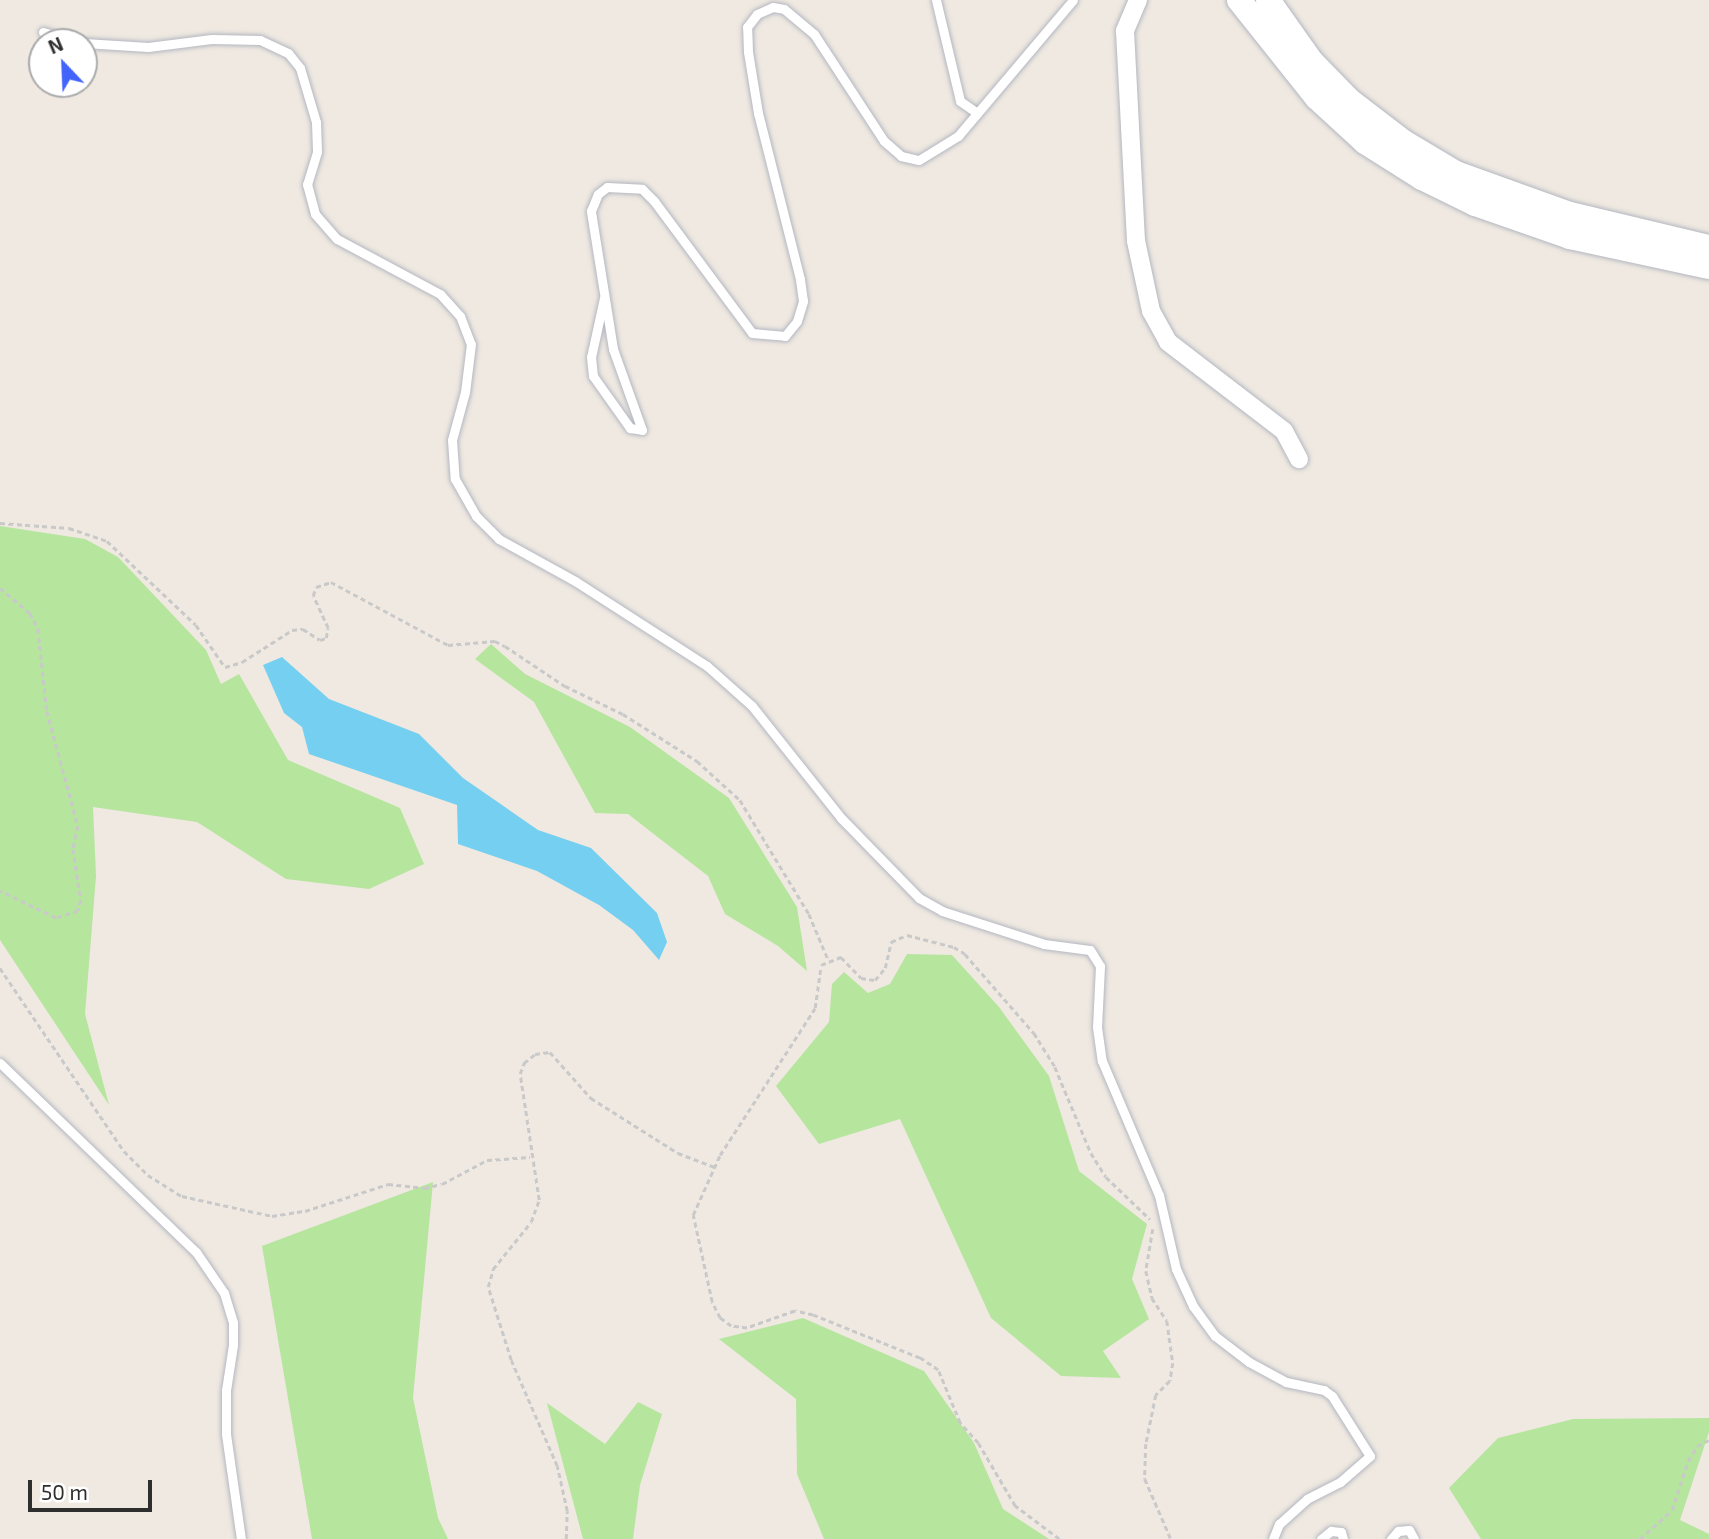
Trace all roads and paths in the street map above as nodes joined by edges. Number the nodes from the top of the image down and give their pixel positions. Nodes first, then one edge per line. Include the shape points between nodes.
1 (936, 0) edge
2 (1073, 0) edge
3 (1138, 0) edge
4 (1239, 0) edge
5 (1268, 0) edge
6 (98, 44) edge
7 (977, 113) junction
8 (1551, 219) junction
9 (1709, 247) edge
10 (1709, 267) edge
11 (604, 298) junction
12 (1299, 459) dead end
13 (0, 523) edge
14 (0, 588) edge
15 (0, 891) edge
16 (828, 959) junction
17 (0, 968) edge
18 (0, 1063) edge
19 (530, 1157) junction
20 (714, 1167) junction
21 (1709, 1440) edge
22 (241, 1539) edge
23 (566, 1539) edge
24 (1059, 1539) edge
25 (1171, 1539) edge
26 (1273, 1539) edge
27 (1321, 1539) edge
28 (1343, 1539) edge
29 (1391, 1539) edge
30 (1415, 1539) edge
31 (1640, 1539) edge

1 - 7 lane via 960,101
2 - 7 lane
3 - 12 street via 1125,31 1136,241 1151,311 1168,342 1284,431
4 - 8 street via 1317,98 1365,142 1475,204
5 - 8 street via 1311,61 1349,100 1404,142 1456,173
6 - 26 lane via 148,47 212,39 260,40 288,53 300,68 316,122 317,152 307,184 314,214 337,239 440,294 460,316 471,344 466,392 452,440 455,479 476,516 499,539 707,666 752,706 841,818 919,898 942,911 1044,944 1090,950 1100,966 1097,1027 1102,1060 1159,1195 1176,1269 1193,1306 1215,1336 1249,1362 1286,1382 1332,1396 1370,1456 1365,1464 1307,1499 1279,1524
7 - 11 lane via 937,152 919,160 901,156 884,141 814,34 784,9 773,7 757,14 747,27 748,52 758,113 800,279 803,301 797,321 785,336 752,333 654,201 642,189 622,184 598,194 592,211
8 - 9 street
8 - 10 street
11 - 11 lane via 591,357 593,376 630,428 642,430 612,349
13 - 16 path via 69,528 107,541 196,625 225,667 242,663 292,630 326,638 328,628 313,596 316,587 331,582 448,645 495,641 505,646 697,761 740,800 803,903
14 - 15 path via 30,613 38,629 47,711 78,826 73,849 81,900 78,911 57,918
16 - 20 path via 821,965 815,1009
16 - 25 path via 841,957 867,982 885,968 891,942 907,935 965,954 1034,1033 1107,1177 1150,1217 1153,1229 1146,1271 1152,1298 1167,1321 1173,1363 1170,1381 1156,1395 1145,1479
17 - 19 path via 124,1151 148,1175 183,1196 272,1216 305,1211 388,1184 433,1186 487,1160
18 - 22 lane via 196,1252 224,1293 233,1323 226,1434
19 - 20 path via 520,1074 523,1063 535,1054 550,1052 591,1098 678,1153
19 - 23 path via 539,1200 531,1222 493,1269 488,1287 556,1466 567,1511
20 - 24 path via 693,1215 693,1227 720,1318 731,1326 747,1328 783,1314 804,1313 920,1358 938,1370 960,1423 984,1452 1015,1506
21 - 31 path via 1697,1446 1688,1461 1672,1510
27 - 28 lane via 1331,1531 1341,1532
29 - 30 lane via 1398,1531 1409,1530

